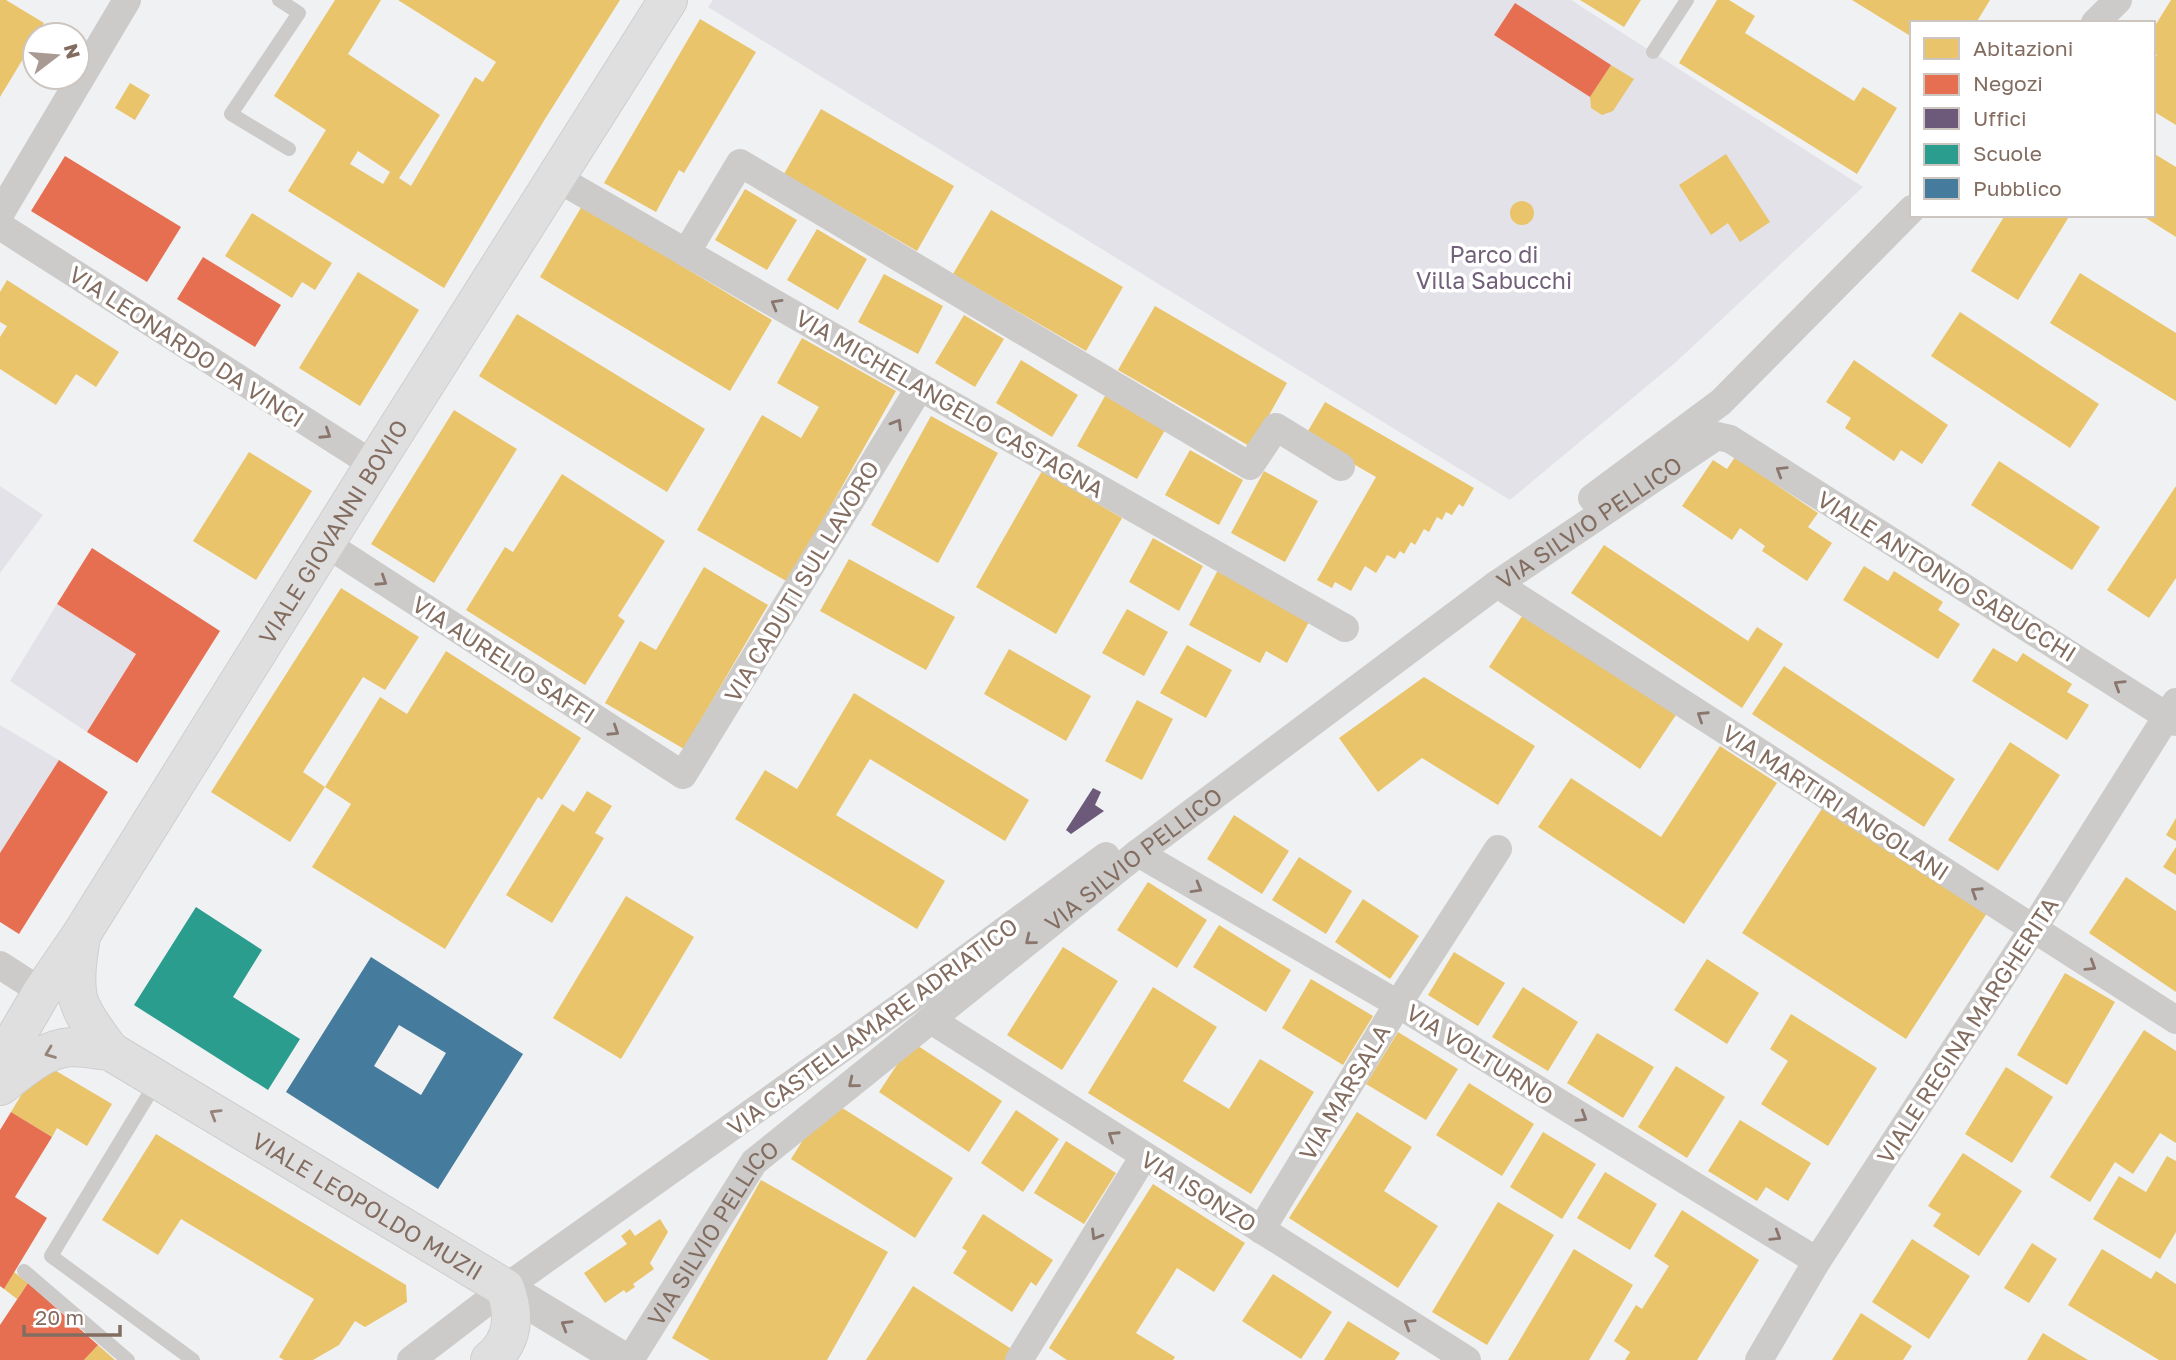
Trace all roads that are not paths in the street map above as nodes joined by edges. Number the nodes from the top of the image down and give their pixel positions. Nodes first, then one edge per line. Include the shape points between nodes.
1 (127, 0) edge
2 (279, 0) edge
3 (668, 0) edge
4 (1687, 0) edge
5 (2118, 0) edge
6 (2097, 21) edge
7 (1653, 52) dead end
8 (289, 149) dead end
9 (555, 177) junction
10 (1910, 211) edge
11 (0, 214) edge
12 (0, 226) edge
13 (686, 253) junction
14 (920, 387) junction
15 (1717, 436) joint
16 (374, 464) junction
17 (1341, 467) dead end
18 (325, 543) junction
19 (1497, 584) junction
20 (1345, 628) dead end
21 (2173, 713) edge
22 (683, 775) joint
23 (1498, 849) dead end
24 (1138, 853) junction
25 (2033, 929) junction
26 (0, 965) edge
27 (60, 995) junction
28 (1398, 1004) junction
29 (931, 1020) junction
30 (2176, 1020) edge
31 (110, 1051) junction
32 (0, 1064) edge
33 (157, 1080) junction
34 (0, 1086) edge
35 (1144, 1156) junction
36 (1261, 1230) junction
37 (1817, 1261) junction
38 (24, 1271) dead end
39 (505, 1287) junction
40 (128, 1360) edge
41 (193, 1360) edge
42 (411, 1360) edge
43 (490, 1360) edge
44 (624, 1360) edge
45 (630, 1360) edge
46 (1019, 1360) edge
47 (1467, 1360) edge
48 (1759, 1360) edge

1 - 11 street
2 - 8 lane via 299,13 232,114
3 - 9 main road, VIALE GIOVANNI BOVIO
4 - 7 lane
5 - 6 street
9 - 13 street, VIA MICHELANGELO CASTAGNA
9 - 16 main road, VIALE GIOVANNI BOVIO
10 - 39 street, VIA CASTELLAMARE ADRIATICO via 1721,402 910,1000
12 -> 16 street, VIA LEONARDO DA VINCI
14 -> 13 street, VIA MICHELANGELO CASTAGNA
13 - 17 street via 740,163 1250,466 1276,427
14 - 20 street, VIA MICHELANGELO CASTAGNA
22 -> 14 street, VIA CADUTI SUL LAVORO
15 - 19 street, VIA SILVIO PELLICO
21 -> 15 street, VIALE ANTONIO SABUCCHI via 1730,439
16 - 18 main road, VIALE GIOVANNI BOVIO
18 -> 22 street, VIA AURELIO SAFFI
18 - 27 main road, VIALE GIOVANNI BOVIO via 81,935
19 - 24 street, VIA SILVIO PELLICO
25 -> 19 street, VIA MARTIRI ANGOLANI
21 - 25 street, VIALE REGINA MARGHERITA
23 - 28 street, VIA MARSALA
24 -> 28 street, VIA VOLTURNO
24 -> 29 street, VIA SILVIO PELLICO
25 -> 30 street, VIA MARTIRI ANGOLANI
25 - 37 street, VIALE REGINA MARGHERITA
26 - 27 street
27 - 31 main road, VIALE LEOPOLDO MUZII via 87,1016
27 - 32 main road, VIALE GIOVANNI BOVIO
28 - 36 street, VIA MARSALA
28 -> 37 street, VIA VOLTURNO
35 -> 29 street, VIA ISONZO
29 -> 45 street, VIA SILVIO PELLICO via 754,1162
31 - 33 main road, VIALE LEOPOLDO MUZII
31 -> 34 main road, VIALE LEOPOLDO MUZII via 52,1050
39 -> 33 main road, VIALE LEOPOLDO MUZII
33 - 41 lane via 51,1256
35 - 36 street, VIA ISONZO
35 -> 46 street
47 -> 36 street, VIA ISONZO
37 - 48 street, VIALE REGINA MARGHERITA
38 - 40 lane
39 - 42 street, VIA CASTELLAMARE ADRIATICO
39 - 43 main road via 511,1328 499,1353
44 -> 39 street, VIALE LEOPOLDO MUZII

